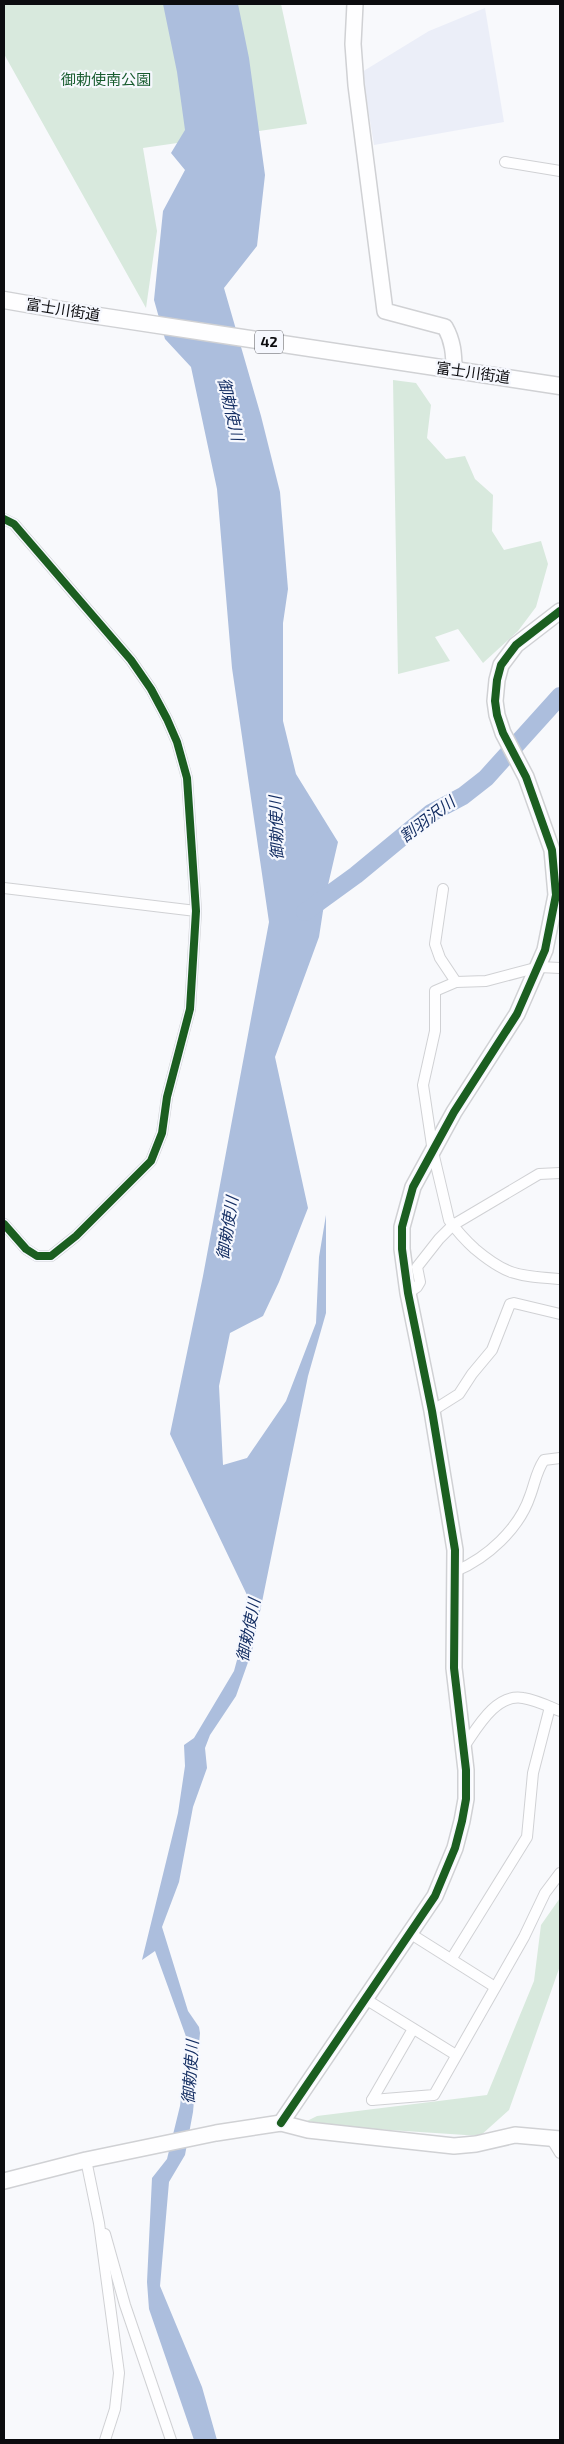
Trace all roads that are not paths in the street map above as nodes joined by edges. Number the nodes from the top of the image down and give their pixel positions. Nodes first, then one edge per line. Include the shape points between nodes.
1 (355, 4) edge
2 (505, 162) dead end
3 (560, 171) edge
4 (4, 300) edge
5 (454, 371) junction
6 (560, 386) edge
7 (4, 519) edge
8 (560, 611) edge
9 (4, 888) edge
10 (443, 889) dead end
11 (196, 911) junction
12 (539, 967) junction
13 (560, 968) edge
14 (456, 982) junction
15 (433, 1152) junction
16 (560, 1173) edge
17 (4, 1224) edge
18 (453, 1225) junction
19 (560, 1279) edge
20 (408, 1293) junction
21 (560, 1314) edge
22 (432, 1411) junction
23 (560, 1458) edge
24 (456, 1571) junction
25 (555, 1709) edge
26 (463, 1748) junction
27 (560, 1873) edge
28 (411, 1934) junction
29 (452, 1958) junction
30 (495, 1987) junction
31 (367, 2000) junction
32 (414, 2029) junction
33 (456, 2056) junction
34 (282, 2123) junction
35 (556, 2140) edge
36 (560, 2153) edge
37 (91, 2159) junction
38 (4, 2181) edge
39 (99, 2223) junction
40 (105, 2440) edge
41 (171, 2440) edge

1 - 5 street via 356,85 385,310 445,327 454,352
2 - 3 street
4 - 5 main road, 富士川街道 / 42
5 - 6 main road, 富士川街道 / 42
7 - 11 street via 14,524 130,660 167,719 187,778
8 - 12 street via 516,645 502,665 495,701 503,733 526,778 552,850 556,895
9 - 11 street
10 - 14 street via 435,944
11 - 17 street via 190,1009 167,1097 162,1133 151,1161 76,1236 51,1256 37,1256 26,1249
12 - 13 street
12 - 14 street via 486,981
12 - 15 street via 517,1014 454,1112
14 - 15 street via 435,991 434,1031 423,1085
15 - 18 street via 449,1220
15 - 20 street via 413,1187 402,1226
16 - 18 street via 538,1174
18 - 19 street via 462,1238 505,1271
18 - 20 street via 417,1267 420,1282
20 - 22 street
21 - 22 street via 514,1302 510,1304 492,1350 459,1394
22 - 24 street via 452,1518
23 - 24 street via 544,1460 537,1470 530,1497 501,1542
24 - 26 street via 454,1668
25 - 26 street via 522,1697 512,1698 486,1716
25 - 29 street via 534,1773 527,1837
26 - 28 street via 466,1799 455,1848 435,1896
27 - 30 street via 545,1893
28 - 29 street
28 - 31 street
29 - 30 street
30 - 33 street
31 - 32 street
31 - 34 street
32 - 33 street
32 - 33 street via 372,2100 434,2095
34 - 35 street via 308,2130 454,2146 515,2135
34 - 37 street
35 - 36 street
37 - 38 street
37 - 39 street
39 - 40 street via 118,2373 115,2409
39 - 41 street

